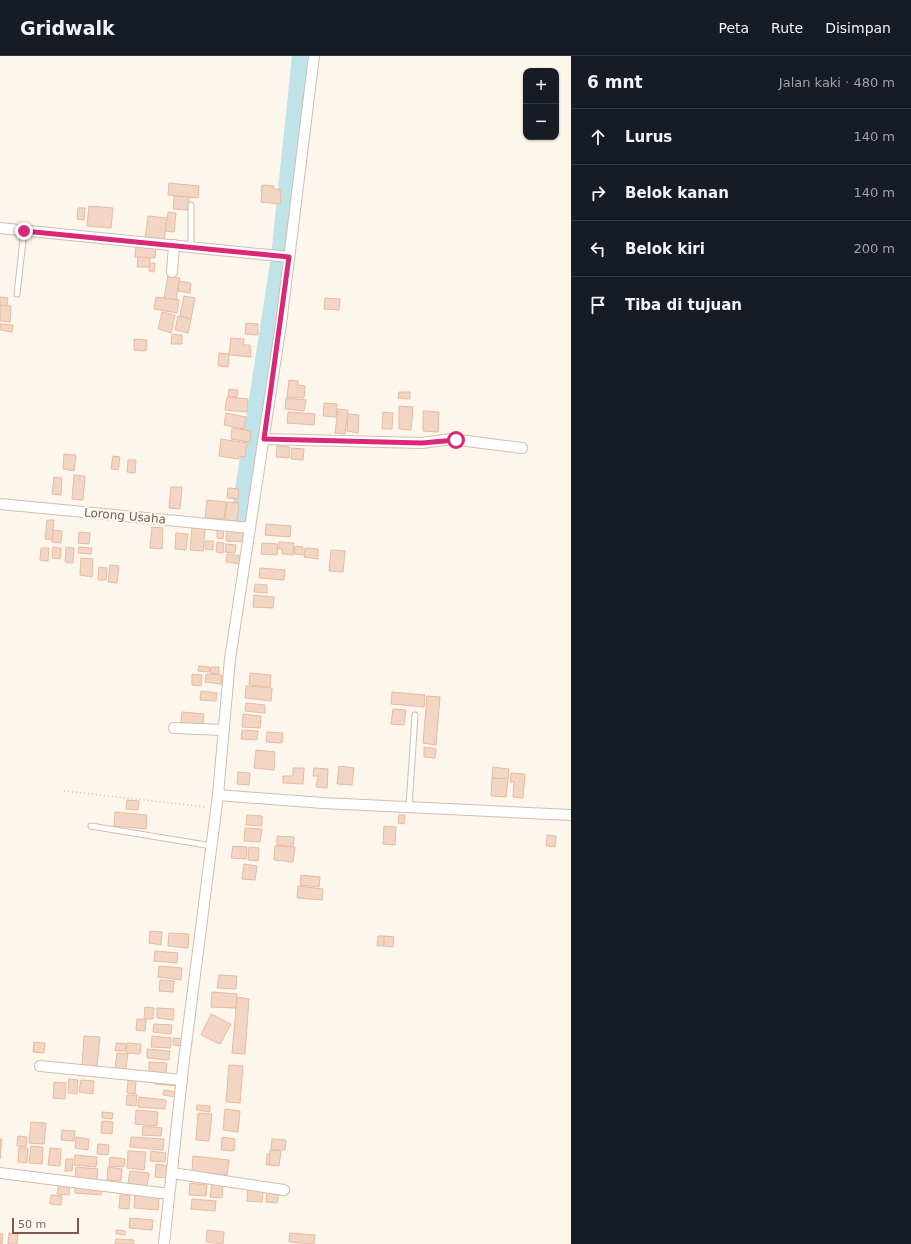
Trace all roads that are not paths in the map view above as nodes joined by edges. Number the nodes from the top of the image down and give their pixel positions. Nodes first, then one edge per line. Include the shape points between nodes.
1 (314, 56) edge
2 (191, 205) dead end
3 (0, 228) edge
4 (24, 231) junction
5 (174, 245) junction
6 (192, 247) junction
7 (286, 257) junction
8 (172, 272) dead end
9 (17, 294) dead end
10 (264, 439) junction
11 (522, 448) dead end
12 (0, 504) edge
13 (250, 528) junction
14 (415, 715) dead end
15 (174, 728) dead end
16 (224, 730) junction
17 (218, 796) junction
18 (409, 807) junction
19 (571, 815) edge
20 (91, 826) dead end
21 (212, 846) junction
22 (40, 1066) dead end
23 (182, 1080) junction
24 (0, 1173) edge
25 (172, 1173) junction
26 (284, 1190) dead end
27 (169, 1194) junction
28 (164, 1244) edge

1 - 7 street
2 - 6 lane
3 - 4 street
4 - 5 street
4 - 9 lane
5 - 6 street
5 - 8 street
6 - 7 street
7 - 10 street
10 - 11 street via 422,443 451,439
10 - 13 street
12 - 13 street, Lorong Usaha
13 - 16 street via 230,659
14 - 18 lane
15 - 16 street
16 - 17 street
17 - 18 street
17 - 21 street
18 - 19 street
20 - 21 lane
21 - 23 street
22 - 23 street
23 - 25 street
24 - 27 street
25 - 26 street
25 - 27 street
27 - 28 street

